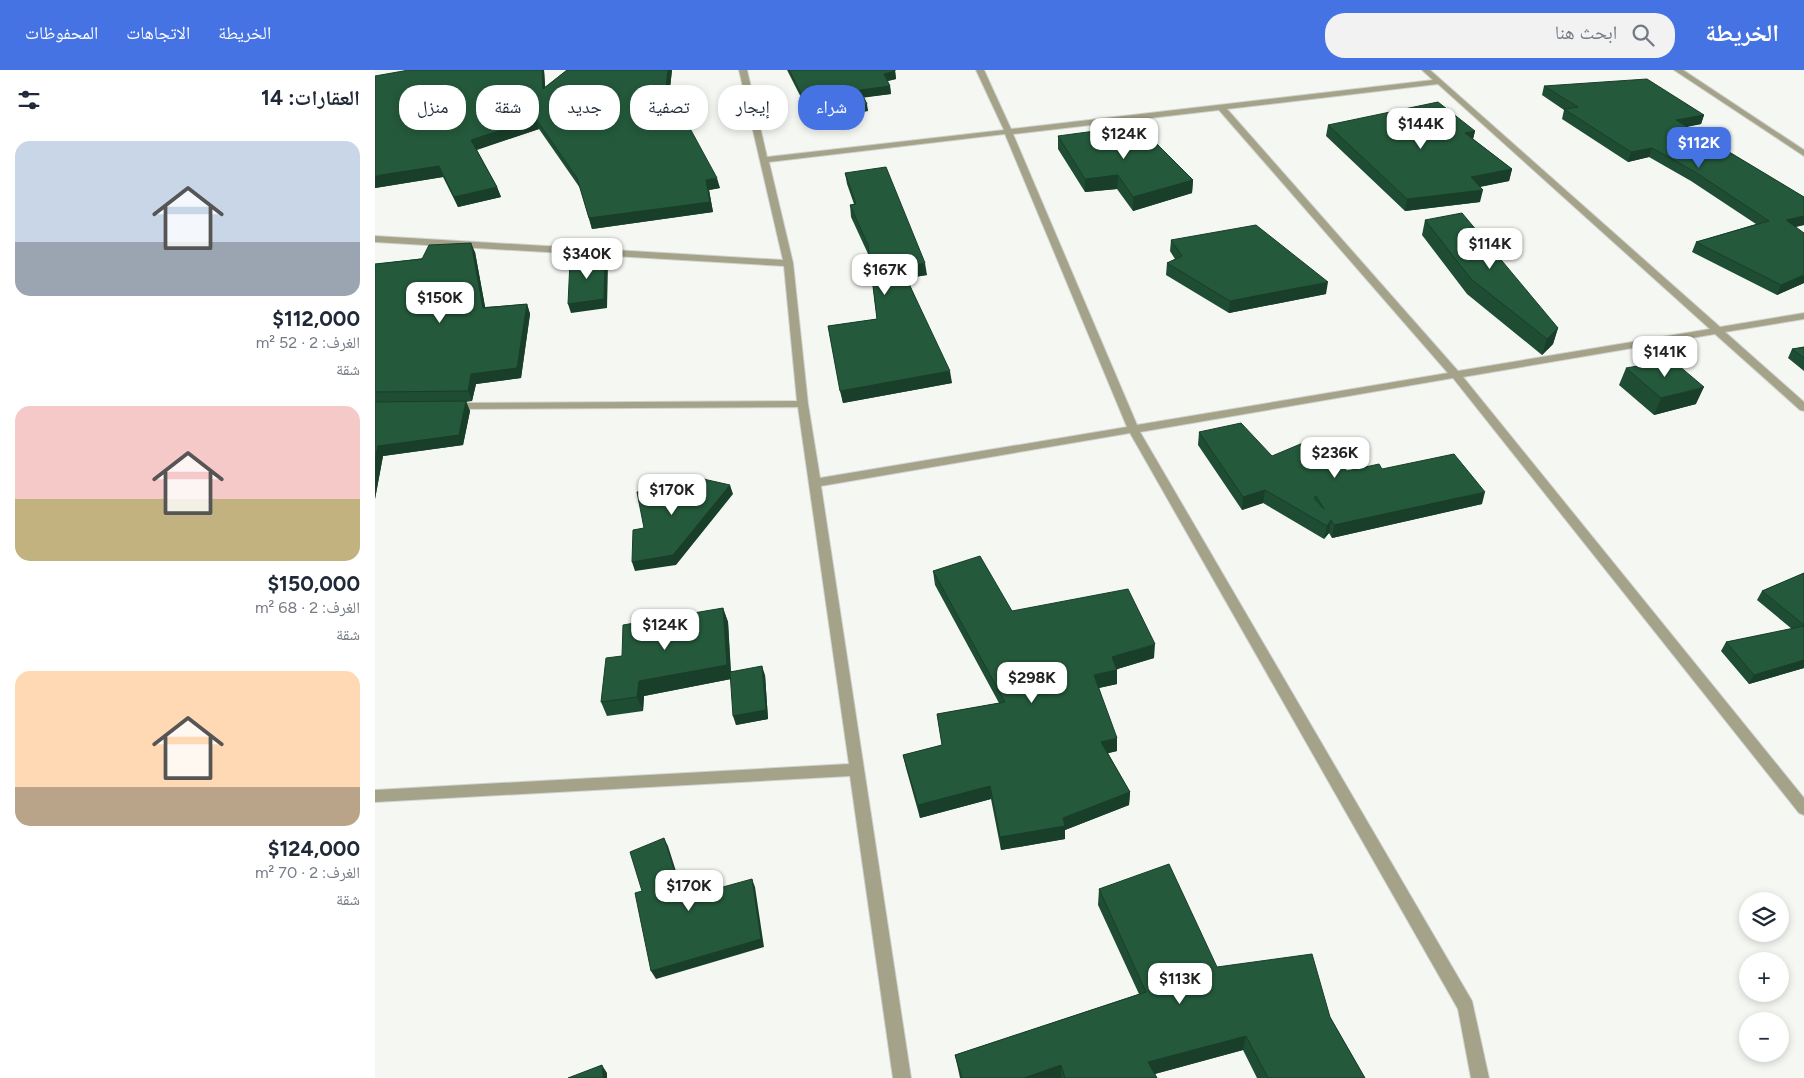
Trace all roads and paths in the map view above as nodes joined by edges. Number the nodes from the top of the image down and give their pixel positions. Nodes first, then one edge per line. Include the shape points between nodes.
1 (743, 70) edge
2 (979, 70) edge
3 (1426, 70) edge
4 (1678, 70) edge
5 (1439, 82) junction
6 (1221, 107) junction
7 (1008, 131) junction
8 (1804, 154) edge
9 (764, 160) junction
10 (375, 239) edge
11 (788, 264) junction
12 (1804, 316) edge
13 (1717, 330) junction
14 (1455, 374) junction
15 (803, 404) junction
16 (445, 406) edge
17 (1804, 408) edge
18 (1133, 430) junction
19 (815, 484) junction
20 (856, 770) junction
21 (375, 796) edge
22 (1804, 808) edge
23 (902, 1078) edge
24 (1480, 1078) edge

1 - 9 street
2 - 7 street
3 - 5 street
4 - 8 street
5 - 6 street
5 - 13 street
6 - 7 street
6 - 14 street
7 - 9 street
7 - 18 street
9 - 11 street
10 - 11 street
11 - 15 street
12 - 13 street
13 - 14 street
13 - 17 street
14 - 18 street
14 - 22 street
15 - 16 street
15 - 19 street
18 - 19 street
18 - 24 street via 1467,1007
19 - 20 street
20 - 21 street
20 - 23 street

